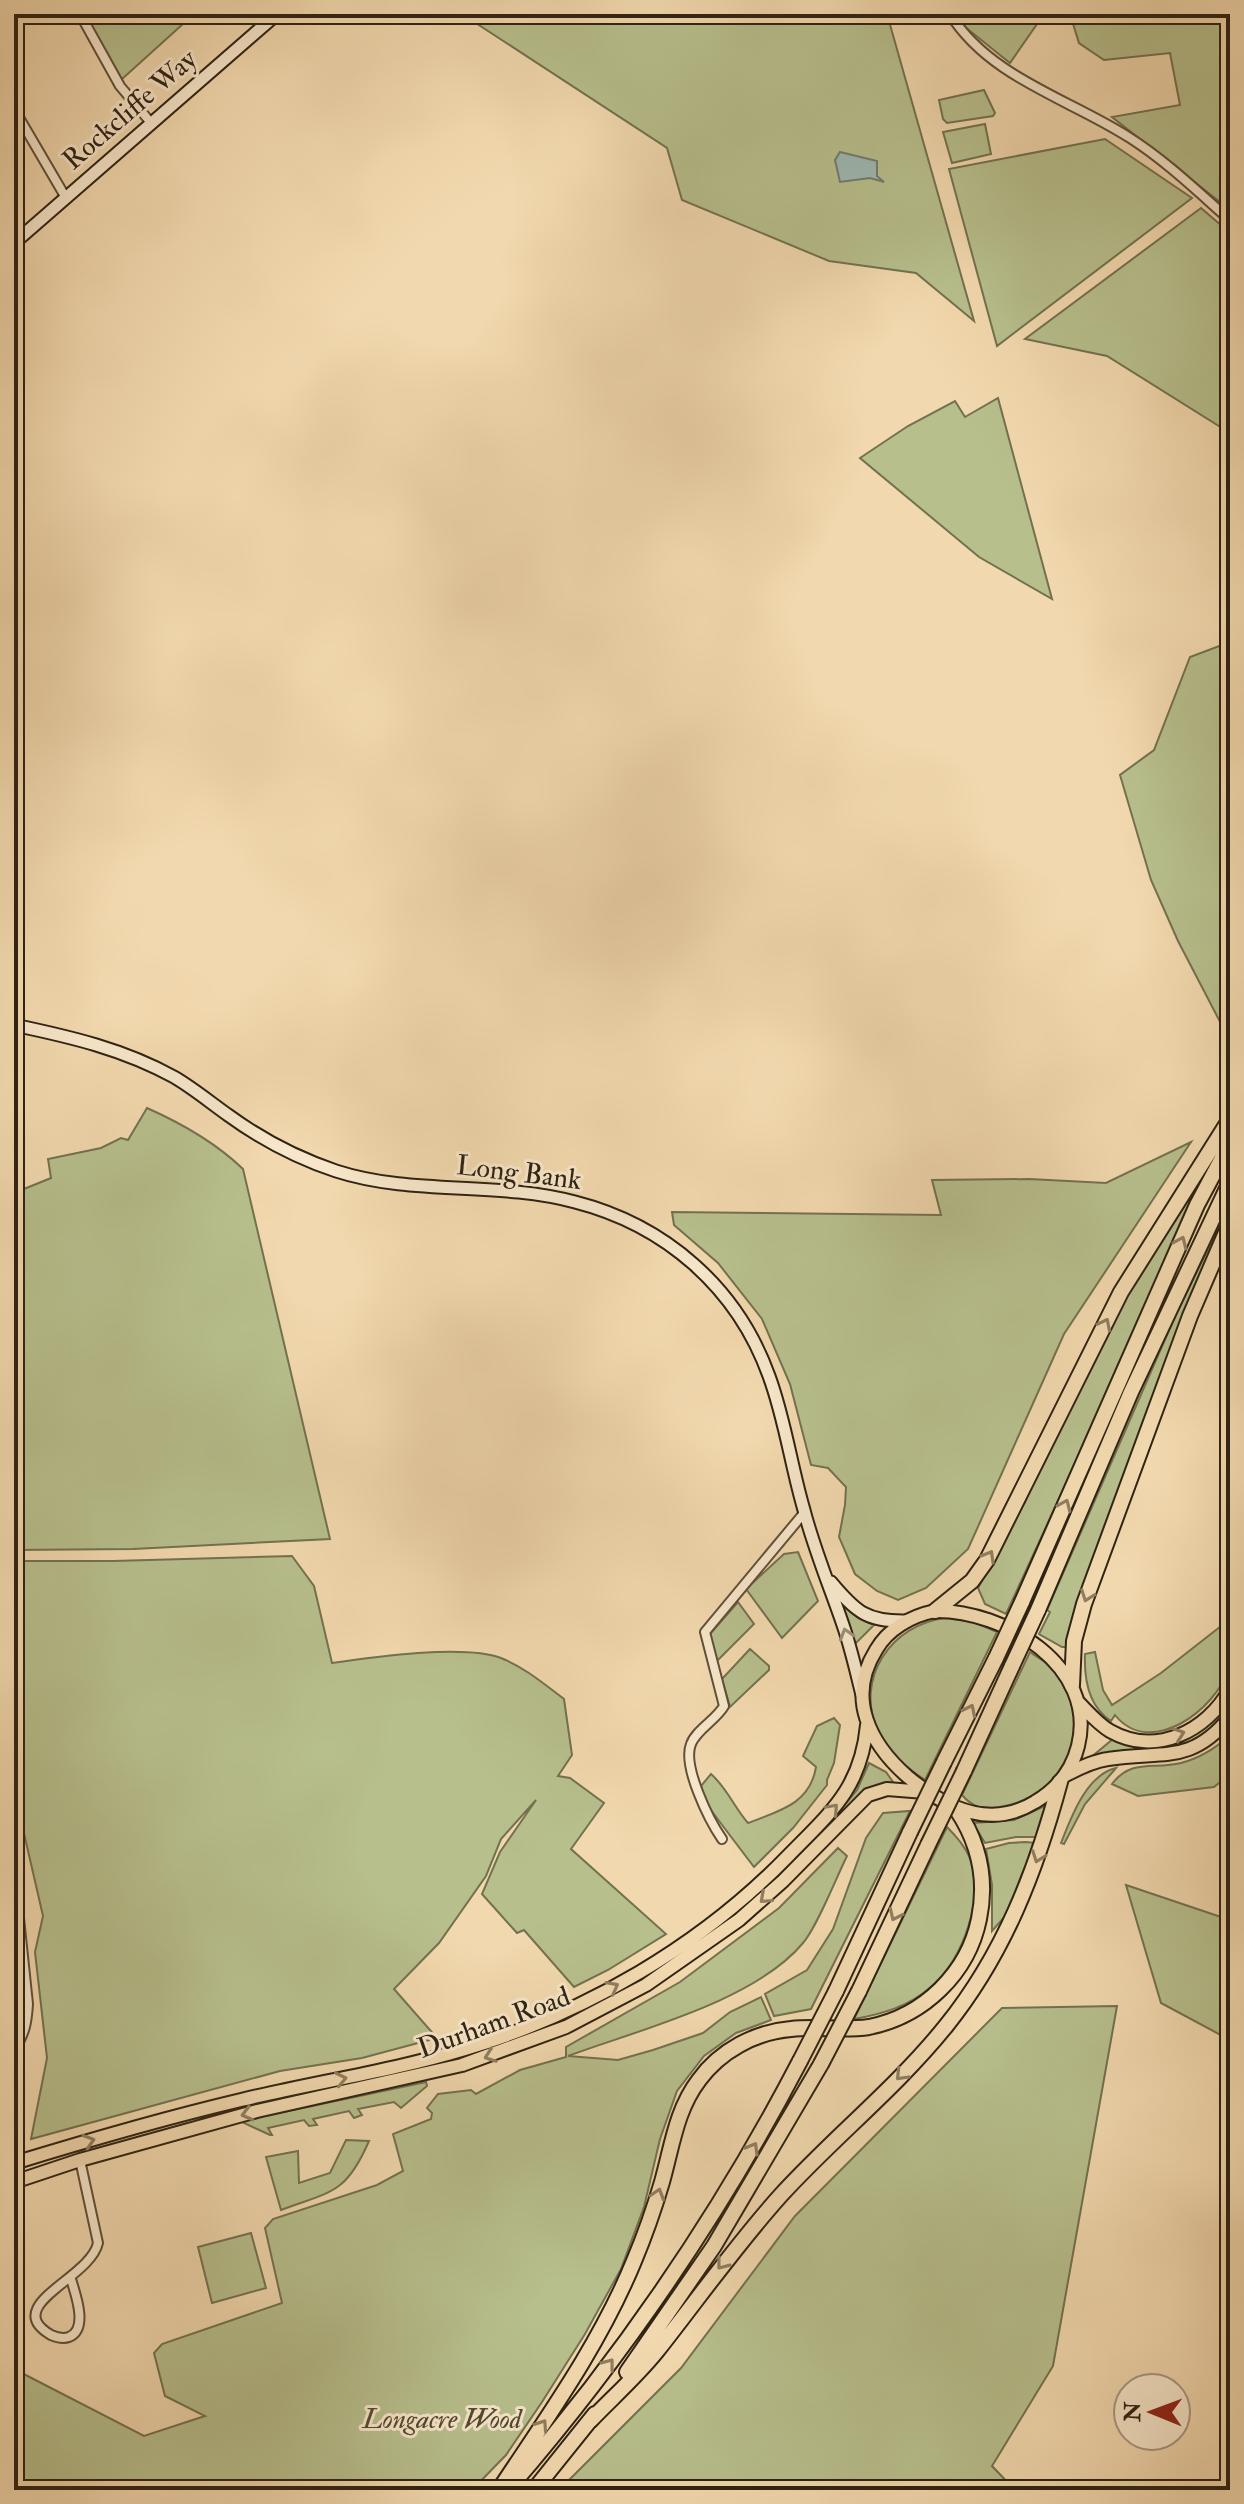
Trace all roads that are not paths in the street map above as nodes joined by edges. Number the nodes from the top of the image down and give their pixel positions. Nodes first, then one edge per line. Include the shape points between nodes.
1 (80, 14) edge
2 (277, 14) edge
3 (950, 14) edge
4 (14, 109) edge
5 (152, 124) junction
6 (66, 198) junction
7 (1230, 220) edge
8 (14, 243) edge
9 (14, 1025) edge
10 (1230, 1119) edge
11 (1230, 1143) edge
12 (1230, 1182) edge
13 (1230, 1223) edge
14 (804, 1513) junction
15 (826, 1575) junction
16 (935, 1611) junction
17 (907, 1621) junction
18 (1072, 1685) junction
19 (1230, 1689) edge
20 (862, 1695) junction
21 (1078, 1702) junction
22 (1230, 1717) edge
23 (867, 1725) junction
24 (1063, 1778) junction
25 (925, 1792) junction
26 (957, 1810) junction
27 (722, 1839) dead end
28 (14, 1874) edge
29 (14, 2049) edge
30 (80, 2160) junction
31 (14, 2163) edge
32 (14, 2182) edge
33 (71, 2279) junction
34 (590, 2421) junction
35 (499, 2490) edge
36 (507, 2490) edge
37 (534, 2490) edge

1 - 5 street via 120,86
2 - 5 main road, Rockcliffe Way
3 - 7 street via 975,45 1055,99 1133,140
4 - 6 street
5 - 6 main road, Rockcliffe Way
6 - 8 main road, Rockcliffe Way
9 - 14 main road, Long Bank via 121,1051 176,1078 259,1136 336,1171 388,1182 554,1197 622,1216 660,1237 719,1288 757,1346
16 -> 10 highway via 972,1581 987,1560 1121,1292
36 -> 11 highway, bridge via 662,2292 735,2178 800,2061 996,1658 1197,1205
12 -> 34 highway, bridge via 859,1991 714,2246
13 -> 18 highway via 1190,1316 1084,1604 1074,1641
14 - 15 main road, Long Bank
14 - 27 street via 705,1632 724,1706 691,1742 690,1753 699,1796
15 - 17 main road, Long Bank via 867,1617
20 -> 15 main road, Long Bank
16 - 17 main road
16 - 18 main road via 976,1615 1016,1634 1047,1654
17 - 20 main road via 870,1660
18 - 21 main road
21 -> 19 main road via 1111,1732 1145,1742 1196,1728
20 - 23 main road
21 - 24 main road via 1078,1744
22 - 24 main road via 1204,1741 1180,1753 1104,1759
23 - 25 main road via 890,1761
31 -> 23 main road, Durham Road via 240,2100 464,2049 598,1995 699,1932 779,1866 851,1784 865,1749
24 - 26 main road via 1036,1802 1015,1811 992,1815
24 -> 34 highway via 1018,1907 965,2001 923,2052 774,2203 655,2354
25 - 26 main road
25 -> 30 main road, Durham Road via 887,1789 868,1795 739,1920 646,1985 566,2027 462,2065 257,2111
35 -> 26 highway via 573,2379 620,2293 655,2205 682,2109 708,2069 746,2041 777,2031 869,2027 901,2017 936,1994 963,1962 976,1931 982,1882 973,1839
28 - 29 street via 28,2004
30 - 32 main road, Durham Road
30 - 33 street via 98,2243
33 - 33 street via 36,2307 38,2327 57,2338 67,2338 79,2326
34 - 37 highway

